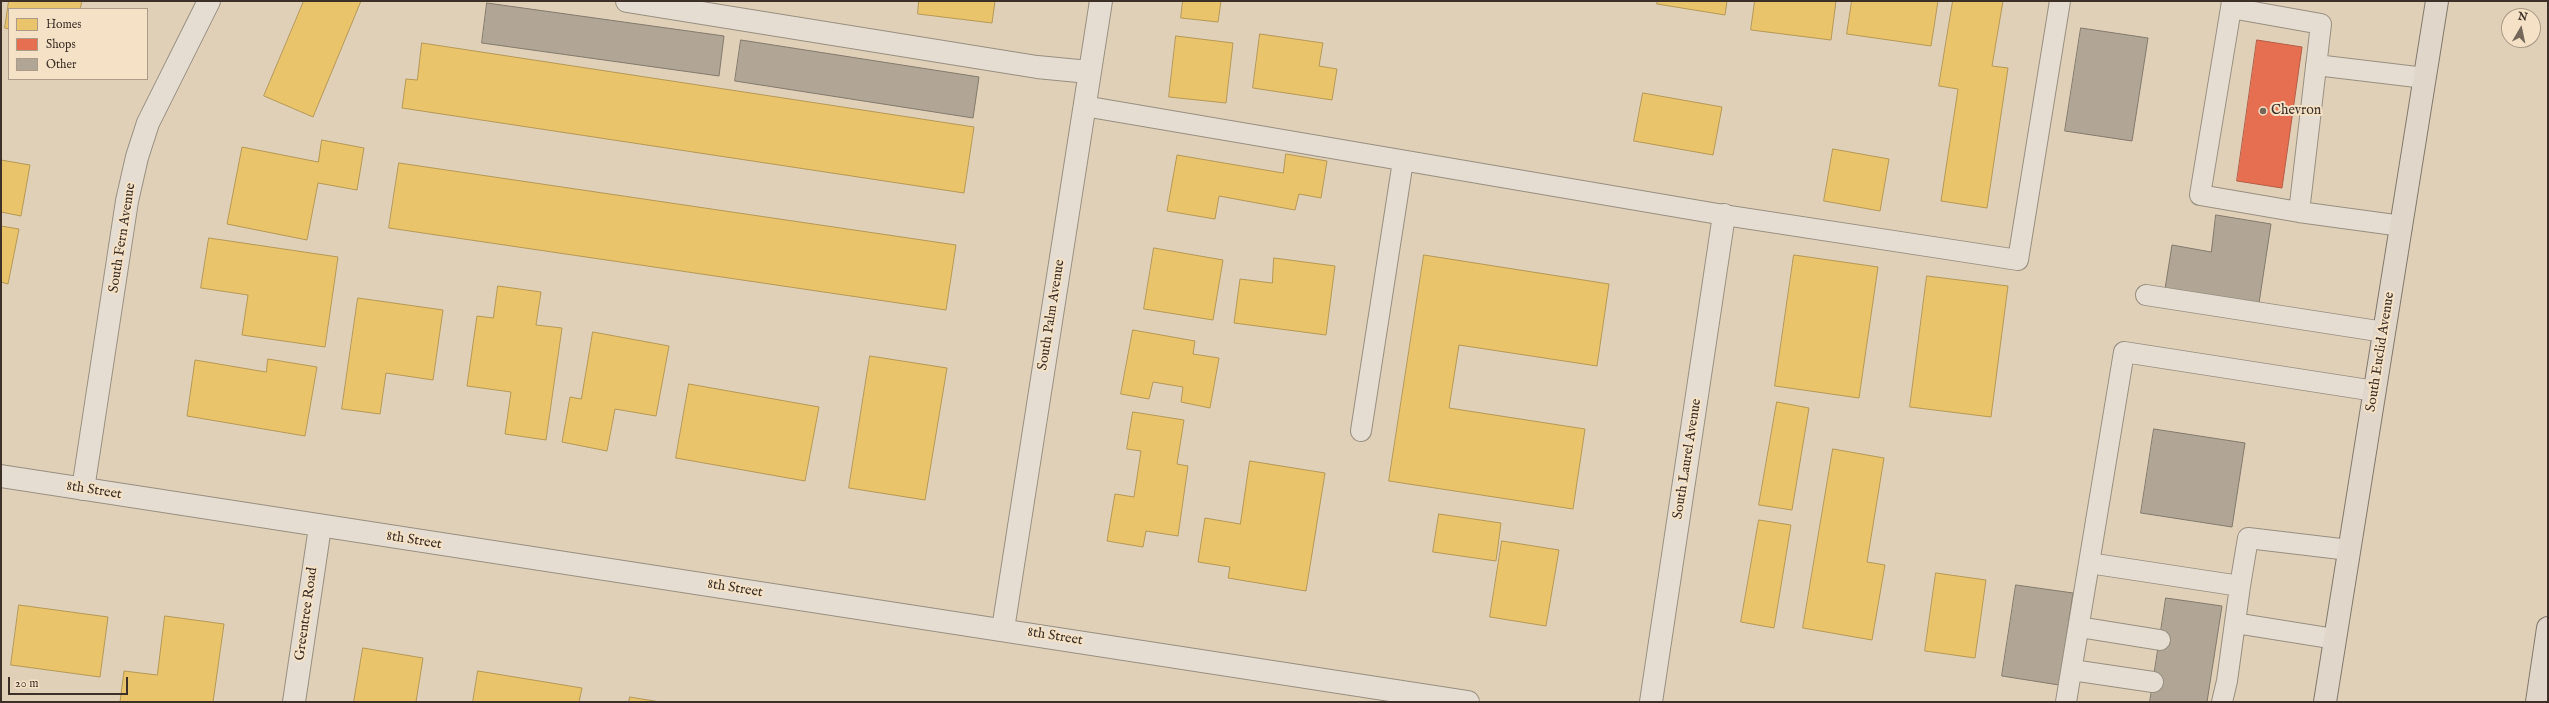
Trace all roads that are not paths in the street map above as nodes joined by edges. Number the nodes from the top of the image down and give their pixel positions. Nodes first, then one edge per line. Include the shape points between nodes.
1 (209, 1) edge
2 (627, 1) edge
3 (1101, 1) edge
4 (2060, 1) edge
5 (2437, 1) edge
6 (2231, 5) edge
7 (2316, 65) junction
8 (1089, 72) junction
9 (2425, 78) junction
10 (1084, 106) junction
11 (1403, 161) junction
12 (2299, 212) junction
13 (1724, 215) junction
14 (2402, 226) junction
15 (2146, 295) dead end
16 (2384, 332) junction
17 (2375, 391) junction
18 (1361, 431) dead end
19 (1, 476) edge
20 (83, 489) junction
21 (320, 527) junction
22 (2349, 550) junction
23 (2089, 563) junction
24 (2240, 586) junction
25 (2235, 623) junction
26 (2079, 627) junction
27 (2548, 628) edge
28 (1003, 629) junction
29 (2335, 639) junction
30 (2160, 640) dead end
31 (2072, 670) junction
32 (2153, 682) dead end
33 (2218, 695) edge
34 (294, 702) edge
35 (1468, 702) edge
36 (1651, 702) edge
37 (2066, 702) edge
38 (2325, 702) edge
39 (2537, 702) edge

1 - 20 street, South Fern Avenue via 148,123 137,158
2 - 8 street via 1037,67
3 - 8 street, South Palm Avenue
4 - 13 lane via 2018,260
5 - 9 main road, South Euclid Avenue
6 - 7 lane via 2321,24
6 - 12 lane via 2200,195
7 - 9 lane
7 - 12 lane
8 - 10 street, South Palm Avenue
9 - 14 main road, South Euclid Avenue
10 - 11 lane
10 - 28 street, South Palm Avenue
11 - 13 lane
11 - 18 lane
12 - 14 lane
13 - 36 street, South Laurel Avenue
14 - 16 main road, South Euclid Avenue
15 - 16 lane
16 - 17 main road, South Euclid Avenue
17 - 22 main road, South Euclid Avenue
17 - 23 lane via 2124,352
19 - 20 street, 8th Street
20 - 21 street, 8th Street
21 - 28 street, 8th Street
21 - 34 street, Greentree Road
22 - 24 lane via 2248,538
22 - 29 main road, South Euclid Avenue
23 - 24 lane
23 - 26 lane
24 - 25 lane
25 - 29 lane
25 - 33 lane via 2223,650
26 - 30 lane
26 - 31 lane
27 - 39 main road
28 - 35 street, 8th Street
29 - 38 main road, South Euclid Avenue
31 - 32 lane
31 - 37 lane

